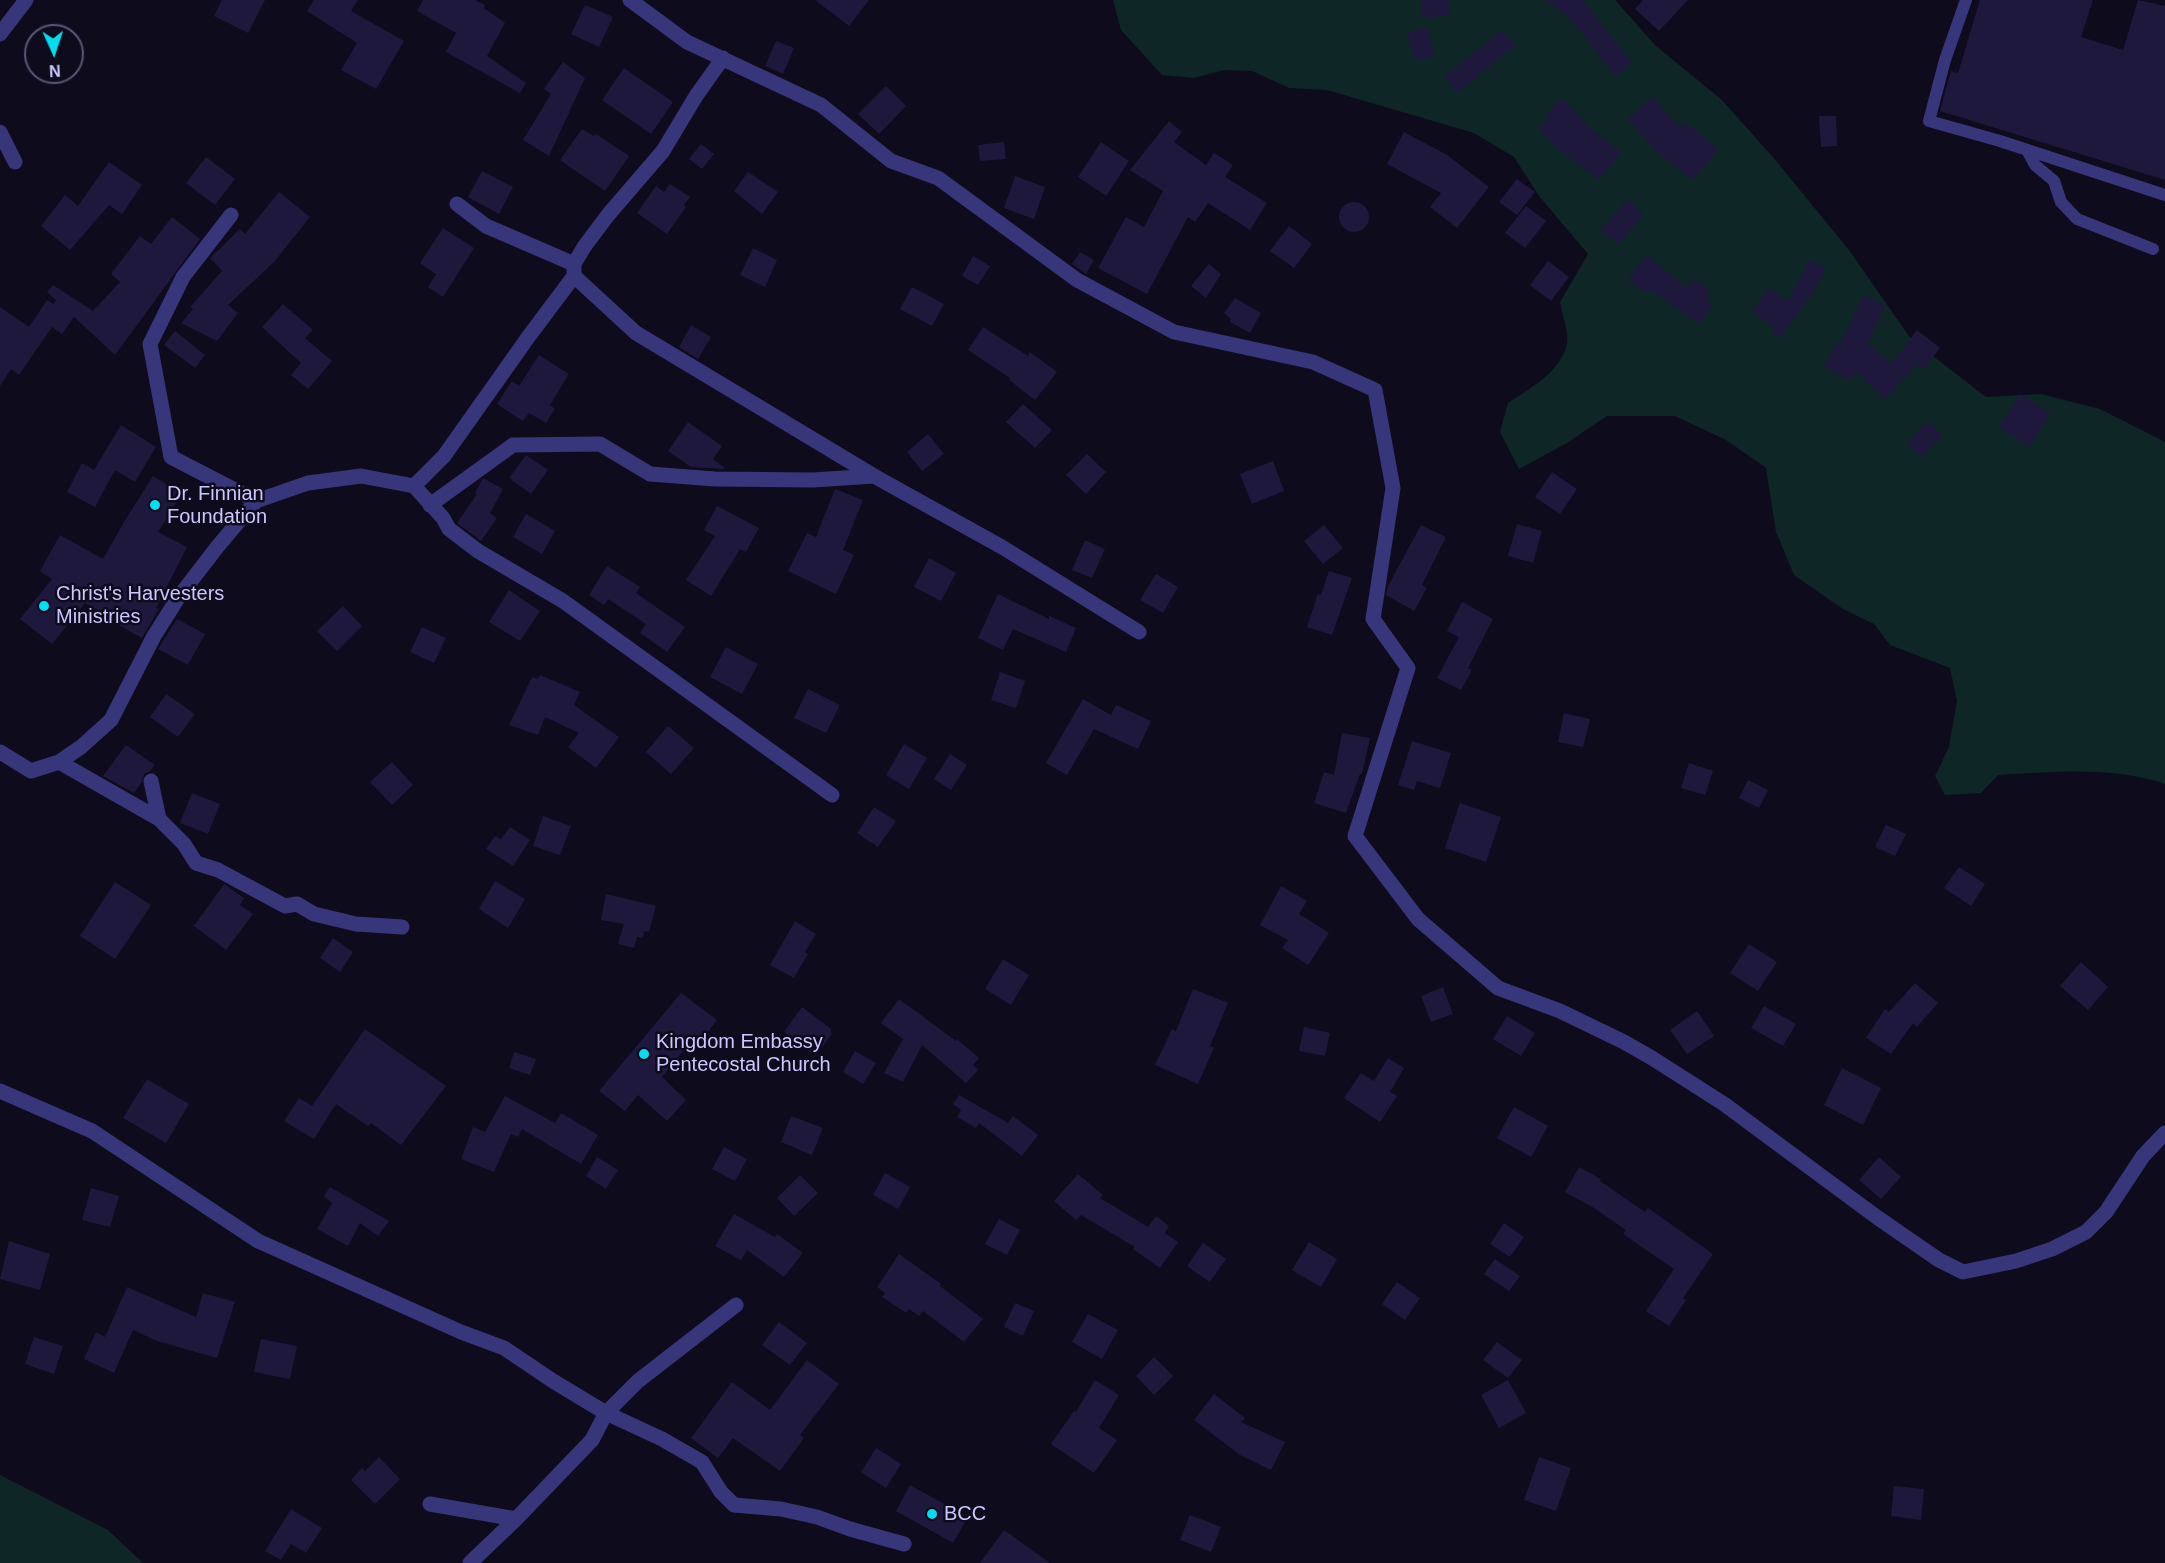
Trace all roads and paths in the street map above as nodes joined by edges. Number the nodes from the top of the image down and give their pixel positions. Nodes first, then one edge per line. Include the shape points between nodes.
1 (26, 0) edge
2 (630, 0) edge
3 (1966, 0) edge
4 (0, 34) edge
5 (723, 58) junction
6 (0, 132) edge
7 (2027, 150) junction
8 (15, 162) dead end
9 (2165, 195) edge
10 (457, 204) dead end
11 (231, 216) dead end
12 (2153, 249) dead end
13 (574, 270) junction
14 (874, 476) junction
15 (414, 486) junction
16 (256, 501) junction
17 (430, 505) junction
18 (1139, 632) dead end
19 (0, 753) edge
20 (59, 762) junction
21 (151, 781) dead end
22 (832, 795) dead end
23 (159, 819) junction
24 (402, 927) dead end
25 (0, 1090) edge
26 (2165, 1133) edge
27 (736, 1305) dead end
28 (606, 1413) junction
29 (430, 1504) dead end
30 (516, 1519) junction
31 (904, 1544) dead end
32 (470, 1563) edge

1 - 4 street
2 - 5 street via 687,42
3 - 7 lane via 1929,121
5 - 13 street via 663,151 584,246
5 - 26 street via 821,105 891,161 938,178 1077,280 1174,332 1313,362 1375,390 1393,488 1373,619 1408,668 1355,836 1418,919 1498,988 1560,1011 1652,1058 1724,1104 1939,1260 1963,1272 2052,1250 2086,1232 2106,1212 2144,1156
6 - 8 street
7 - 9 lane
7 - 12 lane via 2035,165 2054,181 2061,202 2077,219
10 - 13 street via 486,226
11 - 16 street via 183,277 150,344 171,457
13 - 14 street via 636,333
13 - 15 street via 444,456
14 - 17 street via 813,480 650,474 600,444 513,445
14 - 18 street via 1002,547
15 - 16 street via 361,476 308,483
15 - 17 street
16 - 20 street via 178,598 111,720
17 - 22 street via 449,529 478,551 563,602
19 - 20 street via 31,771
20 - 23 street
21 - 23 street
23 - 24 street via 184,844 196,863 218,870 285,906 297,904 314,914 356,924
25 - 28 street via 92,1131 258,1240 504,1348
27 - 28 street via 638,1381
28 - 30 street via 592,1440
28 - 31 street via 702,1462 734,1505 817,1517
29 - 30 street
30 - 32 street

